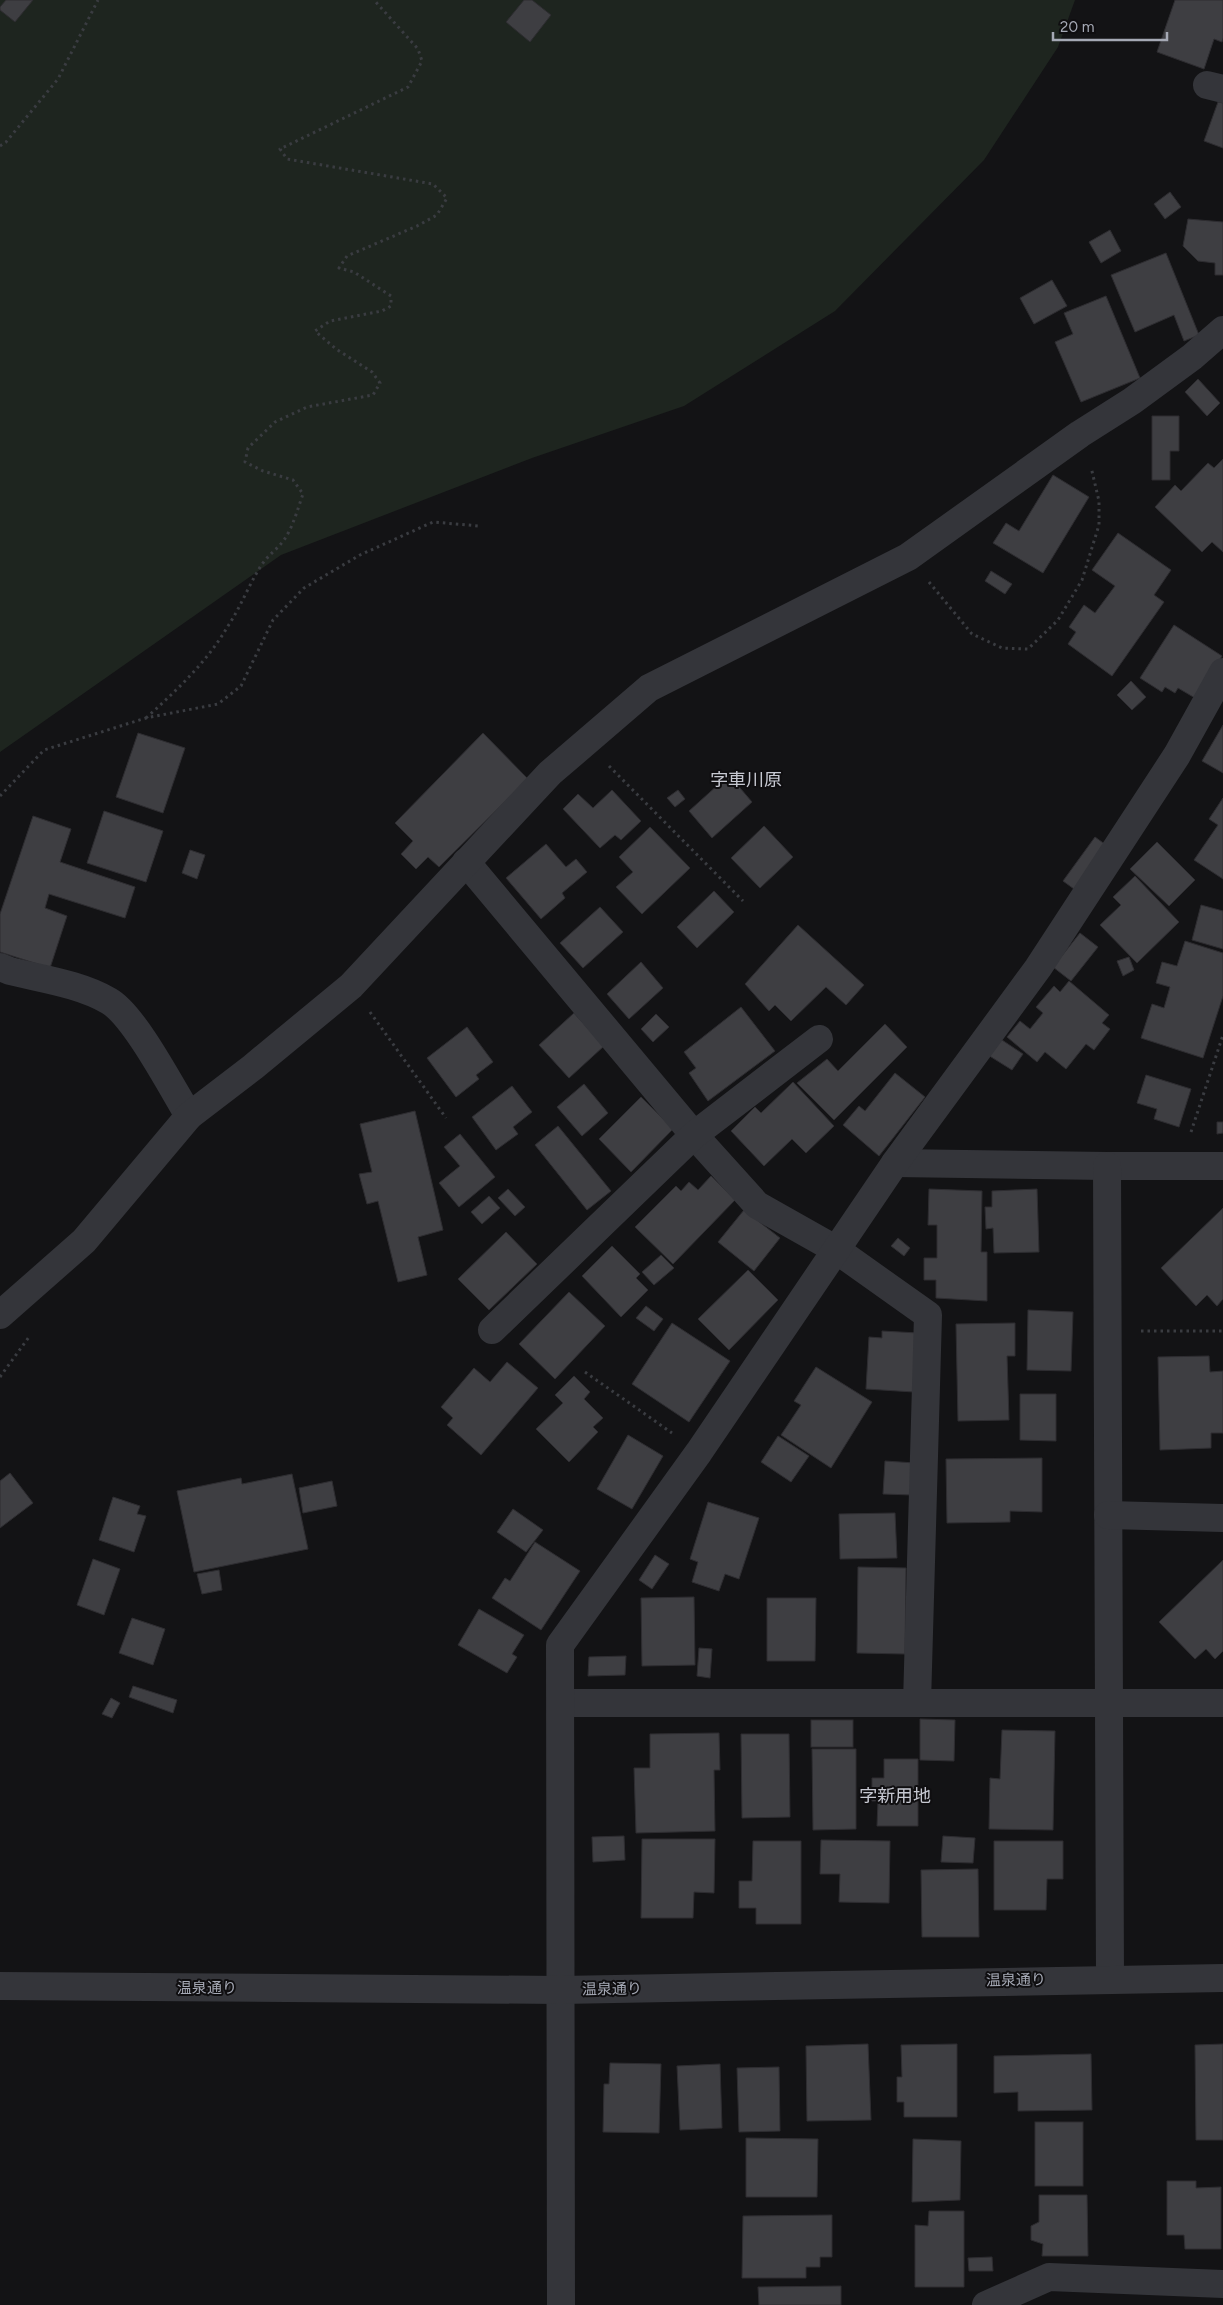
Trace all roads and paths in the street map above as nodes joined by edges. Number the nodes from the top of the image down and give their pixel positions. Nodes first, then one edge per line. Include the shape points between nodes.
1 (98, 0) edge
2 (374, 0) edge
3 (0, 146) edge
4 (1223, 330) edge
5 (1080, 434) junction
6 (479, 526) dead end
7 (908, 557) junction
8 (1223, 672) edge
9 (146, 718) junction
10 (585, 743) junction
11 (0, 796) edge
12 (466, 862) junction
13 (743, 901) dead end
14 (0, 967) edge
15 (351, 986) junction
16 (1223, 1035) edge
17 (820, 1039) dead end
18 (189, 1116) junction
19 (446, 1118) dead end
20 (694, 1135) junction
21 (895, 1163) junction
22 (1107, 1166) junction
23 (1179, 1166) junction
24 (1223, 1166) edge
25 (835, 1248) junction
26 (0, 1315) edge
27 (492, 1330) dead end
28 (1108, 1331) junction
29 (1223, 1331) edge
30 (585, 1372) dead end
31 (699, 1452) junction
32 (1108, 1515) junction
33 (1223, 1518) edge
34 (917, 1702) junction
35 (561, 1704) junction
36 (1109, 1704) junction
37 (1223, 1704) edge
38 (1110, 1978) junction
39 (1223, 1978) edge
40 (0, 1986) edge
41 (562, 1990) junction
42 (1223, 2284) edge
43 (561, 2305) edge
44 (986, 2305) edge

1 - 3 path via 58,79
2 - 9 path via 418,49 422,62 408,87 280,149 287,159 433,184 447,198 438,215 347,256 339,268 354,272 391,296 391,306 382,312 330,321 315,332 372,372 380,383 373,395 307,407 275,422 248,448 245,462 293,480 303,494 294,518 284,540 267,556 245,591 229,626 209,654 179,689
4 - 5 street via 1132,401
5 - 7 street
5 - 7 path via 1099,501 1099,525 1082,580 1058,620 1028,649 1002,648 972,634
6 - 9 path via 433,522 360,555 304,588 273,620 241,686 218,704
7 - 10 street via 649,688
8 - 21 street via 1176,754 1038,968
9 - 11 path via 44,750
10 - 12 street via 550,773
10 - 13 path
12 - 15 street
12 - 20 street
14 - 18 street via 95,994 111,1002 127,1017
15 - 18 street
15 - 19 path
16 - 23 path
17 - 20 street
18 - 26 street via 84,1241
20 - 25 street via 757,1205
20 - 27 street
21 - 22 street
21 - 25 street
22 - 23 street
22 - 28 street
23 - 24 street
25 - 31 street
25 - 34 street via 928,1315
28 - 29 path
28 - 32 street
30 - 31 path
31 - 35 street via 560,1645
32 - 33 street
32 - 36 street
34 - 35 street
34 - 36 street
35 - 41 street
36 - 37 street
36 - 38 street
38 - 39 street, 温泉通り
38 - 41 street, 温泉通り
40 - 41 street, 温泉通り
41 - 43 street
42 - 44 street via 1049,2277

